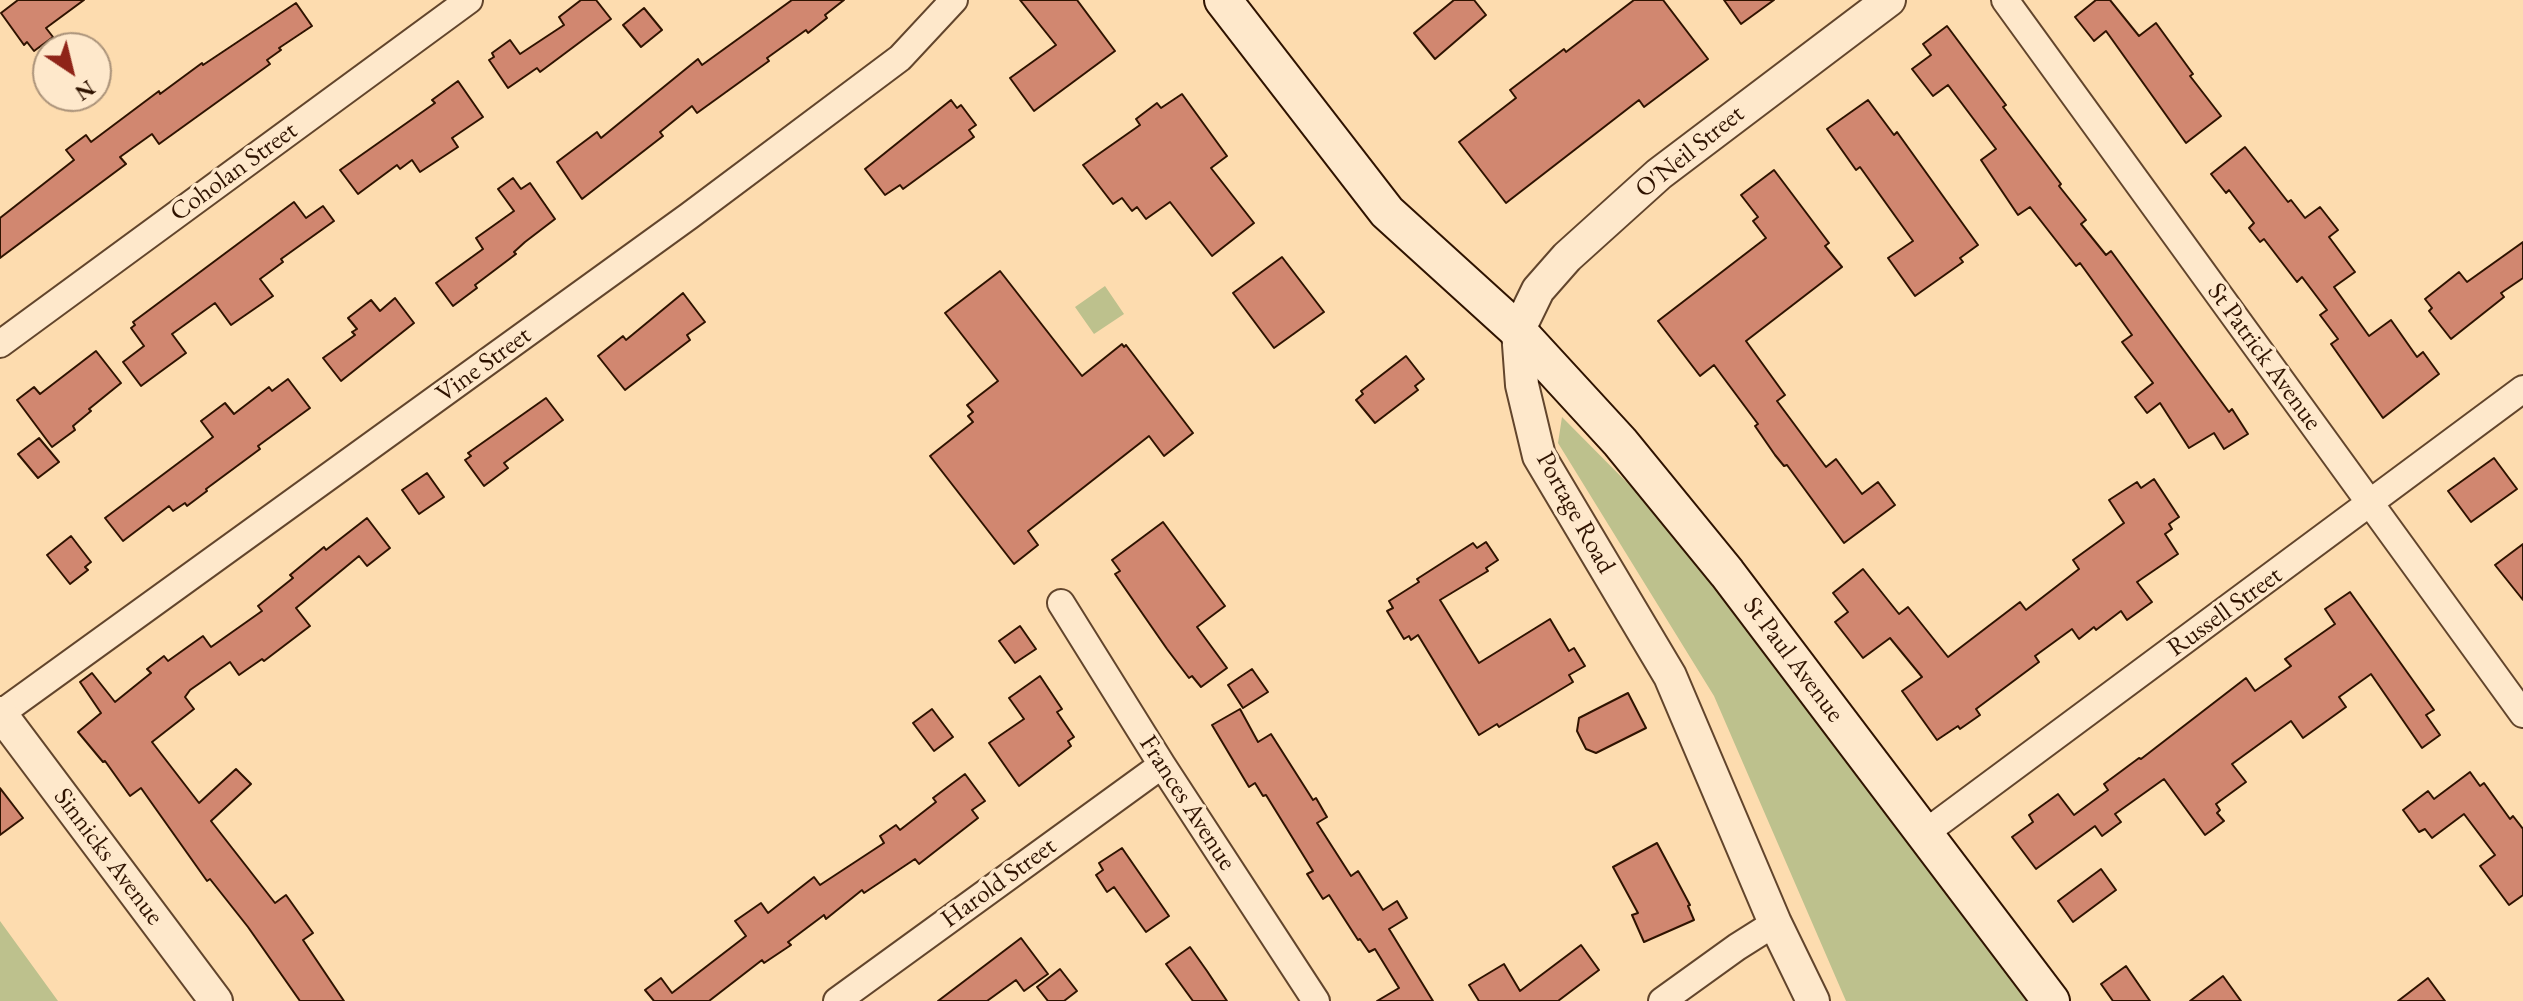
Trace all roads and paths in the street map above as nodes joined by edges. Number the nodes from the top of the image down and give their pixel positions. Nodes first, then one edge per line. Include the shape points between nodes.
1 (469, 0) edge
2 (954, 0) edge
3 (1223, 0) edge
4 (1889, 0) edge
5 (2005, 0) edge
6 (1518, 331) junction
7 (0, 344) edge
8 (2523, 389) edge
9 (2371, 504) junction
10 (1061, 603) dead end
11 (0, 713) edge
12 (2523, 714) edge
13 (1162, 765) junction
14 (1925, 833) junction
15 (1775, 923) junction
16 (216, 1001) edge
17 (837, 1001) edge
18 (1316, 1001) edge
19 (1662, 1001) edge
20 (1813, 1001) edge
21 (2051, 1001) edge

1 - 7 street, Coholan Street
2 - 11 street, Vine Street via 900,58 689,216
3 - 6 main road via 1387,212
4 - 6 street, O'Neil Street via 1659,174 1567,257 1538,290
5 - 9 street, St Patrick Avenue
6 - 14 main road, St Paul Avenue via 1620,442 1727,573
6 - 15 street, Portage Road via 1522,385 1539,456 1670,676
8 - 9 street, Russell Street
9 - 12 street, St Patrick Avenue
9 - 14 street, Russell Street
10 - 13 street, Frances Avenue
11 - 16 street, Sinnicks Avenue
13 - 17 street, Harold Street
13 - 18 street, Frances Avenue
14 - 21 main road, St Paul Avenue
15 - 19 street
15 - 20 street, Portage Road

